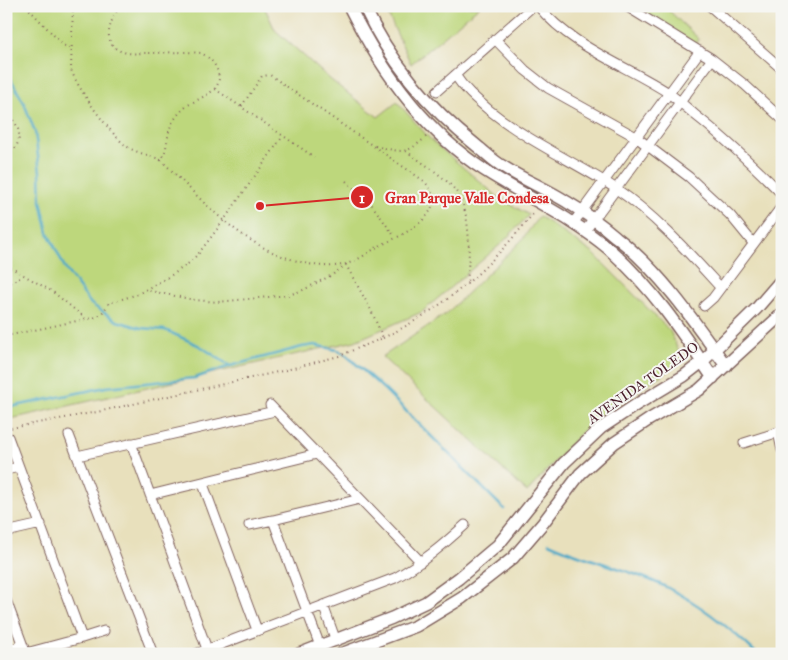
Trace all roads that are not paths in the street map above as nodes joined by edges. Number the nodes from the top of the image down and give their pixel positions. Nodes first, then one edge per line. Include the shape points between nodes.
1 (349, 6) edge
2 (364, 6) edge
3 (533, 6) edge
4 (538, 6) edge
5 (626, 6) edge
6 (710, 6) edge
7 (495, 39) junction
8 (700, 51) junction
9 (712, 59) junction
10 (782, 69) edge
11 (455, 75) junction
12 (437, 91) dead end
13 (669, 93) junction
14 (680, 102) junction
15 (782, 119) edge
16 (636, 137) junction
17 (648, 146) junction
18 (603, 182) junction
19 (616, 189) junction
20 (782, 194) edge
21 (782, 206) edge
22 (582, 211) junction
23 (593, 220) junction
24 (574, 222) junction
25 (585, 231) junction
26 (753, 244) junction
27 (782, 279) edge
28 (720, 287) junction
29 (704, 306) dead end
30 (782, 314) edge
31 (715, 350) junction
32 (702, 362) junction
33 (726, 366) junction
34 (713, 378) junction
35 (780, 431) edge
36 (7, 433) edge
37 (69, 435) dead end
38 (131, 443) junction
39 (744, 444) dead end
40 (782, 450) edge
41 (317, 454) junction
42 (77, 456) junction
43 (19, 467) junction
44 (6, 470) edge
45 (203, 484) junction
46 (150, 495) junction
47 (360, 499) junction
48 (273, 520) junction
49 (41, 524) junction
50 (248, 525) dead end
51 (466, 525) dead end
52 (6, 532) edge
53 (421, 562) junction
54 (6, 600) edge
55 (324, 605) junction
56 (307, 612) junction
57 (257, 630) junction
58 (104, 631) dead end
59 (82, 638) junction
60 (329, 646) edge
61 (208, 649) junction
62 (6, 650) edge
63 (25, 651) edge
64 (153, 654) edge
65 (196, 654) edge
66 (299, 654) edge
67 (341, 654) edge

1 - 24 street via 386,71 413,107 445,139 483,169
2 - 22 street via 397,65 421,95 459,132 503,167
3 - 7 street
4 - 13 street via 566,33 590,49
5 - 8 street
6 - 10 street
7 - 11 street
7 - 16 street via 548,88
8 - 9 street
8 - 13 street
9 - 14 street
9 - 15 street
11 - 12 street
11 - 18 street via 462,86 508,125
13 - 14 street
13 - 16 street
14 - 17 street
14 - 20 street via 721,135
16 - 17 street
16 - 18 street
17 - 19 street
17 - 26 street via 708,194
18 - 19 street
18 - 22 street
19 - 23 street
19 - 28 street via 671,235
21 - 26 street
22 - 23 street
22 - 24 street
23 - 25 street
23 - 31 street via 633,250
24 - 25 street
25 - 32 street via 646,286
26 - 28 street
27 - 31 street, AVENIDA TOLEDO
28 - 29 street
30 - 33 street
31 - 32 street, AVENIDA TOLEDO
31 - 33 street
32 - 34 street
32 - 60 street, AVENIDA TOLEDO via 601,428 564,463 498,545 459,578 426,602
33 - 34 street
34 - 67 street via 614,443 580,474 512,558 462,598 416,626
35 - 39 street
35 - 40 street
36 - 43 street
37 - 42 street
38 - 41 street via 272,408
38 - 42 street
38 - 46 street
41 - 45 street
41 - 47 street
42 - 64 street
43 - 44 street
43 - 49 street
45 - 46 street
45 - 57 street
46 - 61 street
47 - 48 street
47 - 53 street
48 - 50 street
48 - 56 street
49 - 52 street
49 - 59 street
51 - 53 street
53 - 55 street via 395,578
54 - 63 street
55 - 56 street
55 - 60 street
56 - 57 street
56 - 60 street
57 - 61 street
58 - 59 street
59 - 63 street
60 - 66 street, AVENIDA TOLEDO
61 - 65 street
62 - 63 street

